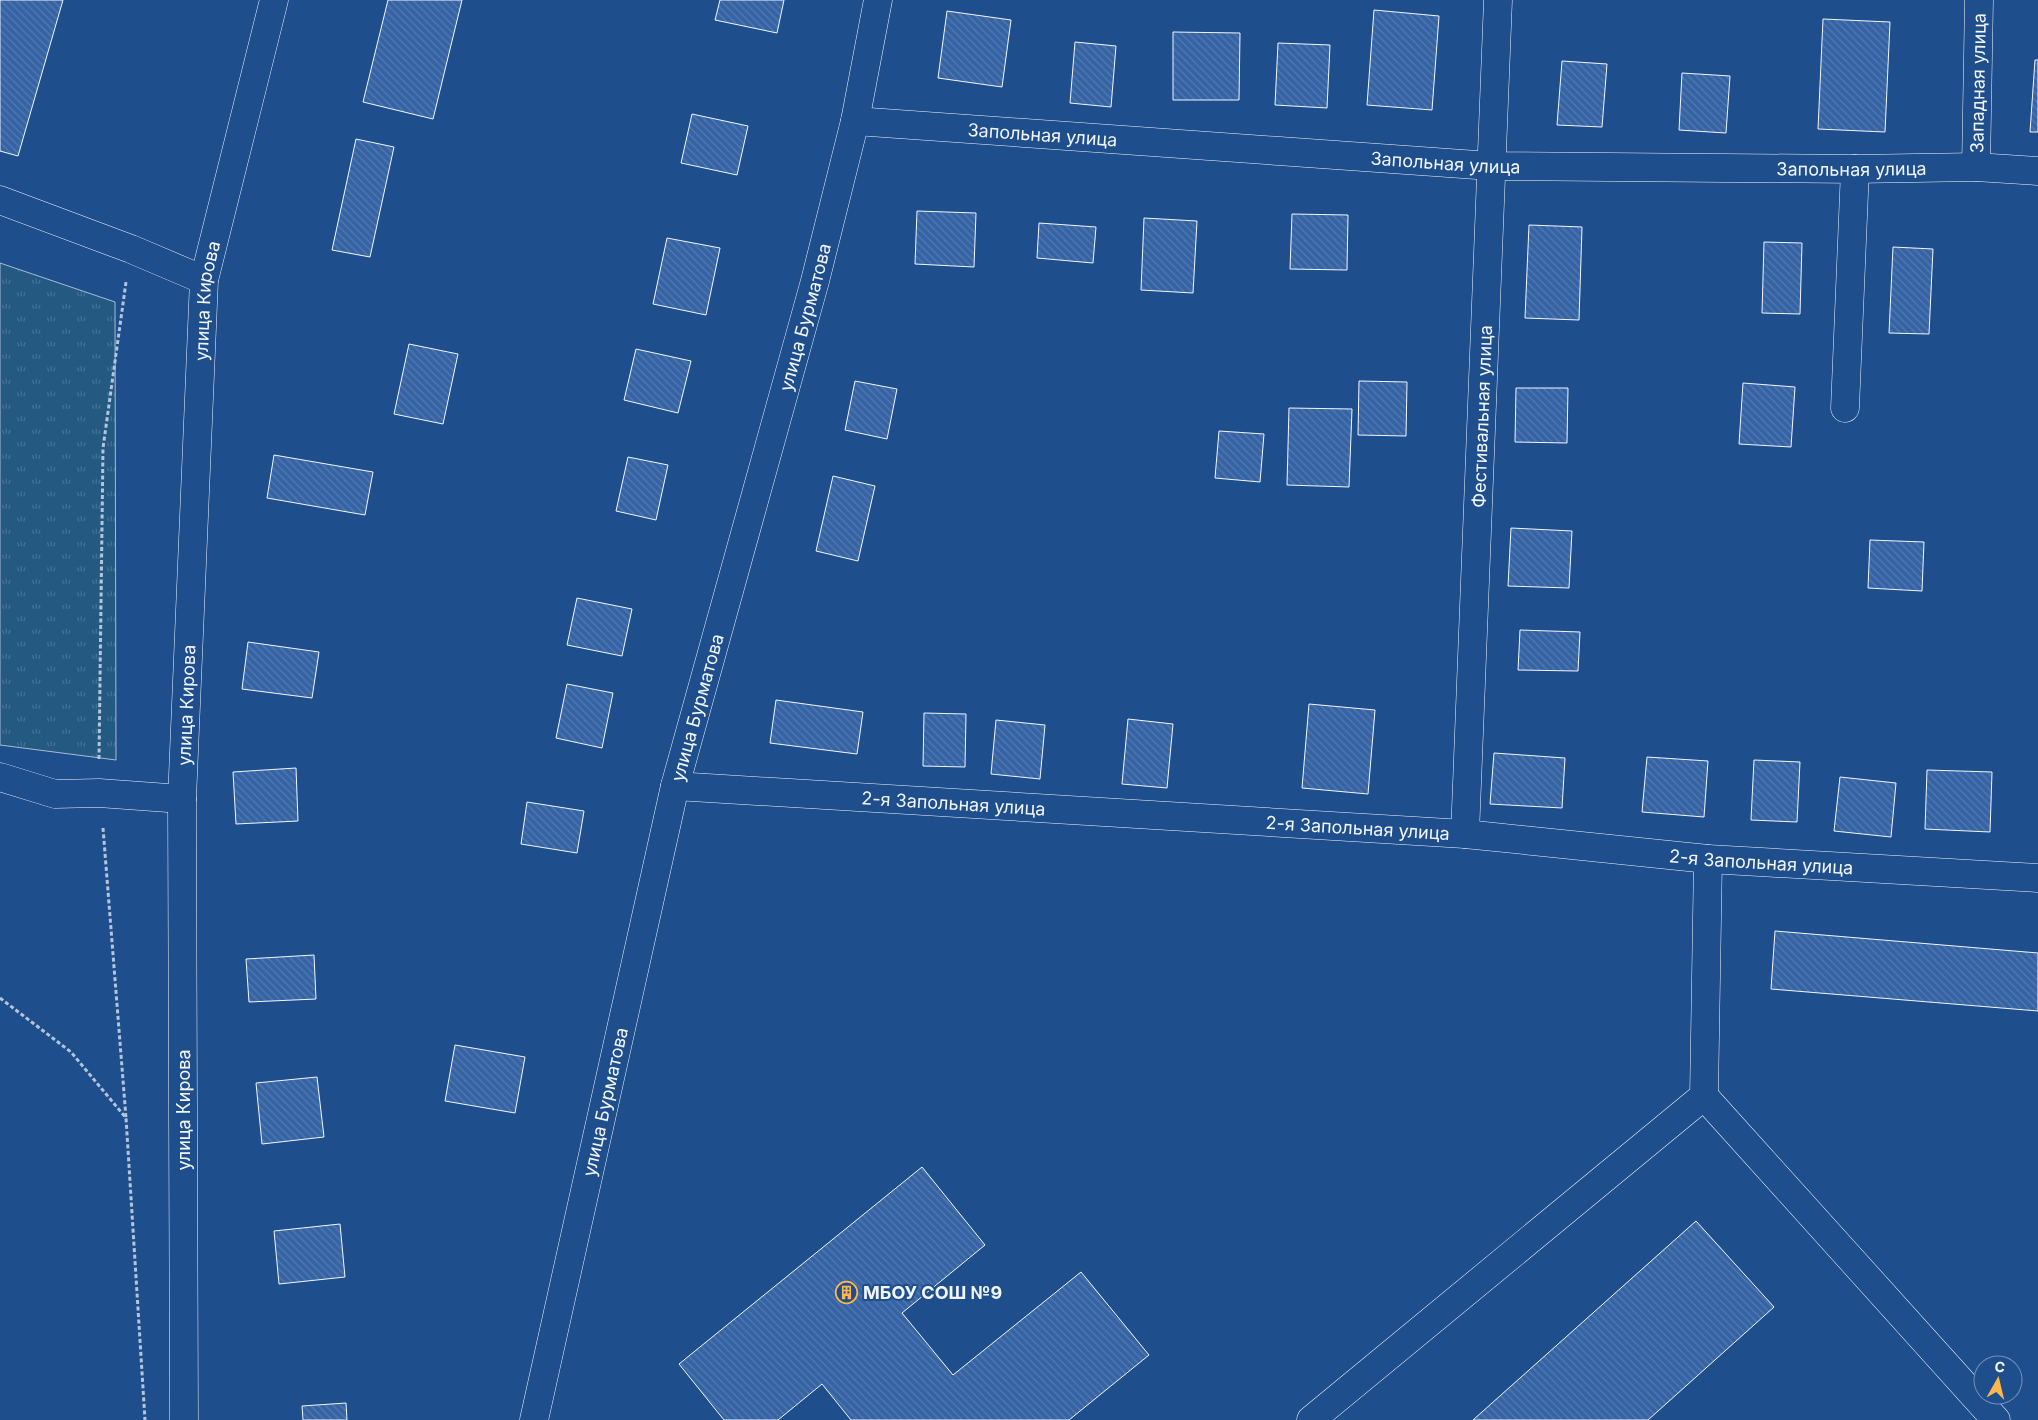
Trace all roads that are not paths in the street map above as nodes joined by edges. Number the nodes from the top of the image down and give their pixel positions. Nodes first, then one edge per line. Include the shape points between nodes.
1 (274, 0) edge
2 (878, 0) edge
3 (1498, 0) edge
4 (1979, 0) edge
5 (856, 121) junction
6 (1491, 166) junction
7 (1976, 167) junction
8 (1855, 169) junction
9 (2038, 170) edge
10 (0, 200) edge
11 (204, 280) junction
12 (1845, 408) dead end
13 (0, 777) edge
14 (675, 786) junction
15 (182, 800) junction
16 (1465, 834) junction
17 (1708, 859) junction
18 (2038, 878) edge
19 (1704, 1096) junction
20 (184, 1420) edge
21 (534, 1420) edge
22 (1311, 1420) edge
23 (1996, 1420) edge

1 - 11 street, улица Кирова
2 - 5 street, улица Бурматова
3 - 6 street, Фестивальная улица
4 - 7 street, Западная улица
5 - 6 street, Запольная улица
5 - 14 street, улица Бурматова
6 - 8 street, Запольная улица
6 - 16 street, Фестивальная улица
7 - 8 street, Запольная улица
7 - 9 street, Запольная улица
8 - 12 street
10 - 11 street
11 - 15 street, улица Кирова
13 - 15 street via 55,794
14 - 16 street, 2-я Запольная улица
14 - 21 street, улица Бурматова
15 - 20 street, улица Кирова
16 - 17 street, 2-я Запольная улица
17 - 18 street, 2-я Запольная улица
17 - 19 street
19 - 22 street
19 - 23 street

